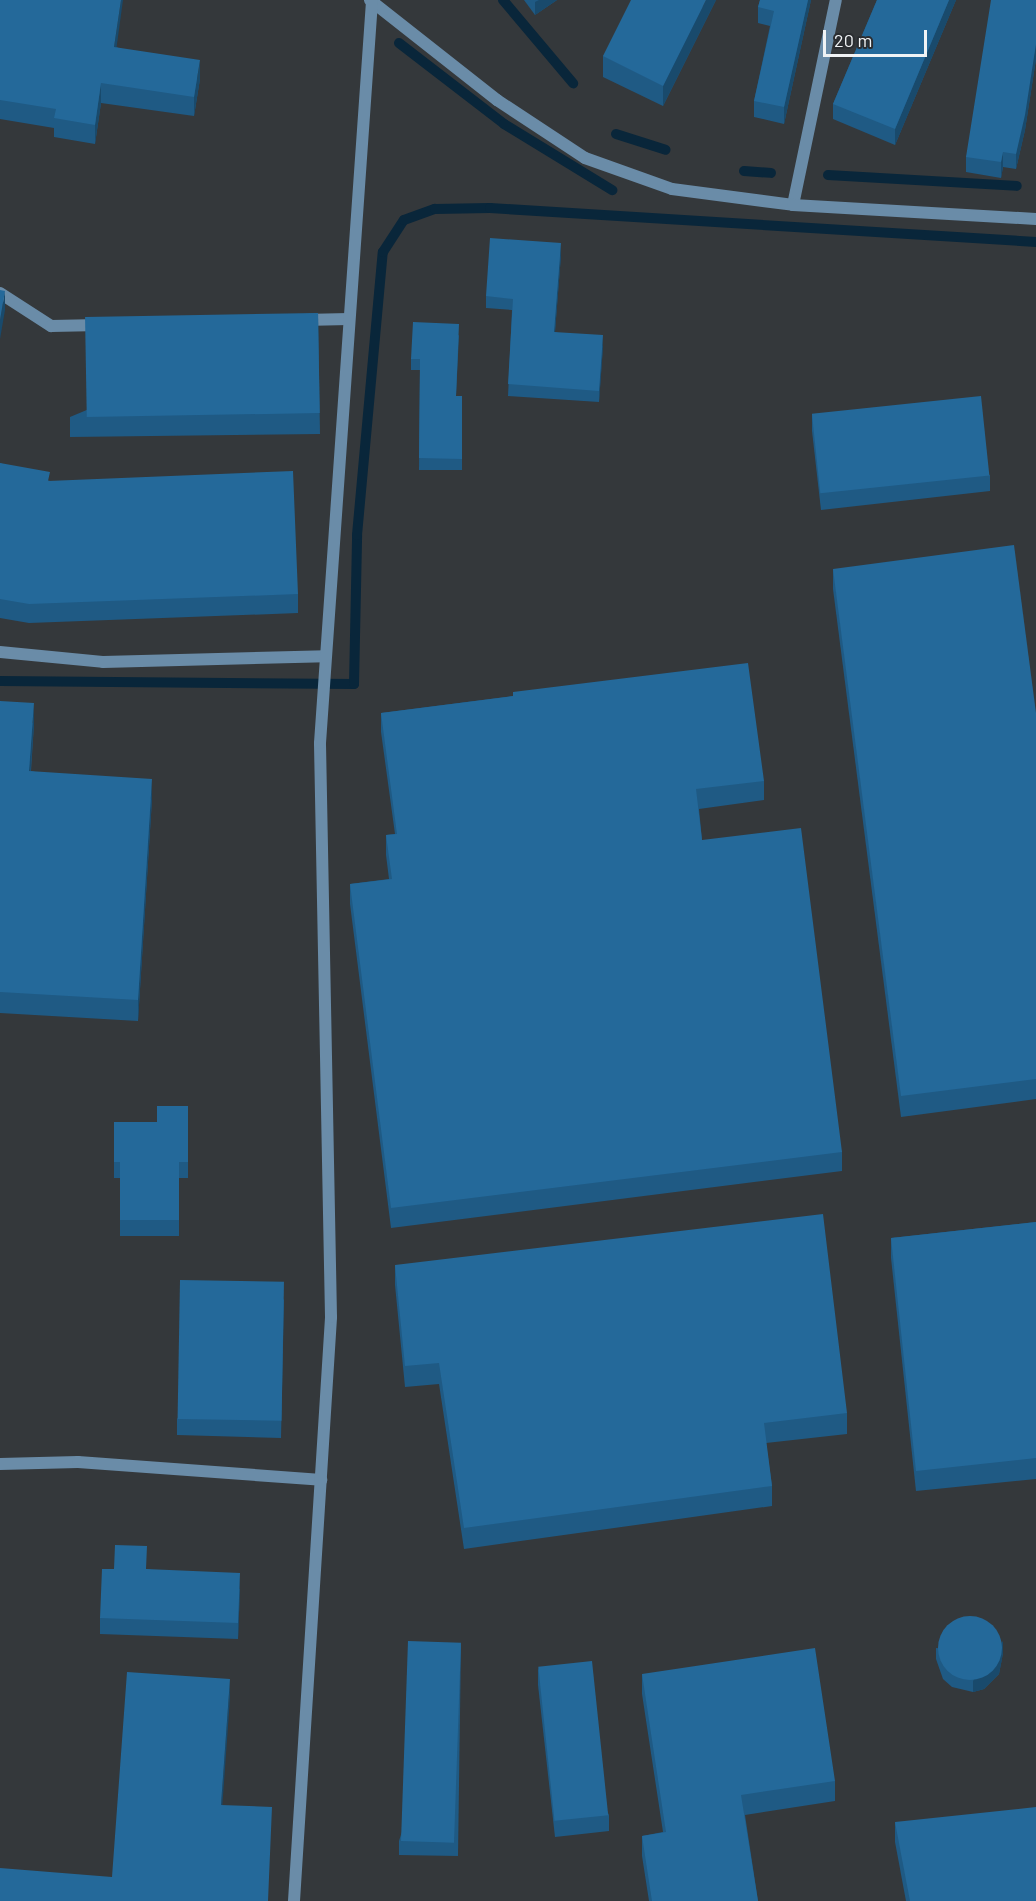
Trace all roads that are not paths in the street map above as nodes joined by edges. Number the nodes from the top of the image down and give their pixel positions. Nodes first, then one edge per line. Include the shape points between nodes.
1 (836, 0) edge
2 (371, 1) edge
3 (793, 205) junction
4 (1036, 219) edge
5 (0, 293) edge
6 (349, 319) junction
7 (290, 321) edge
8 (111, 325) edge
9 (0, 652) edge
10 (325, 656) junction
11 (0, 1464) edge
12 (321, 1480) junction
13 (294, 1901) edge

1 - 3 street
2 - 3 street via 497,100 585,158 672,189
2 - 6 street
3 - 4 street
5 - 8 street via 51,326
6 - 7 street
6 - 10 street
9 - 10 street via 103,662
10 - 12 street via 320,743 331,1317
11 - 12 street via 78,1462
12 - 13 street

